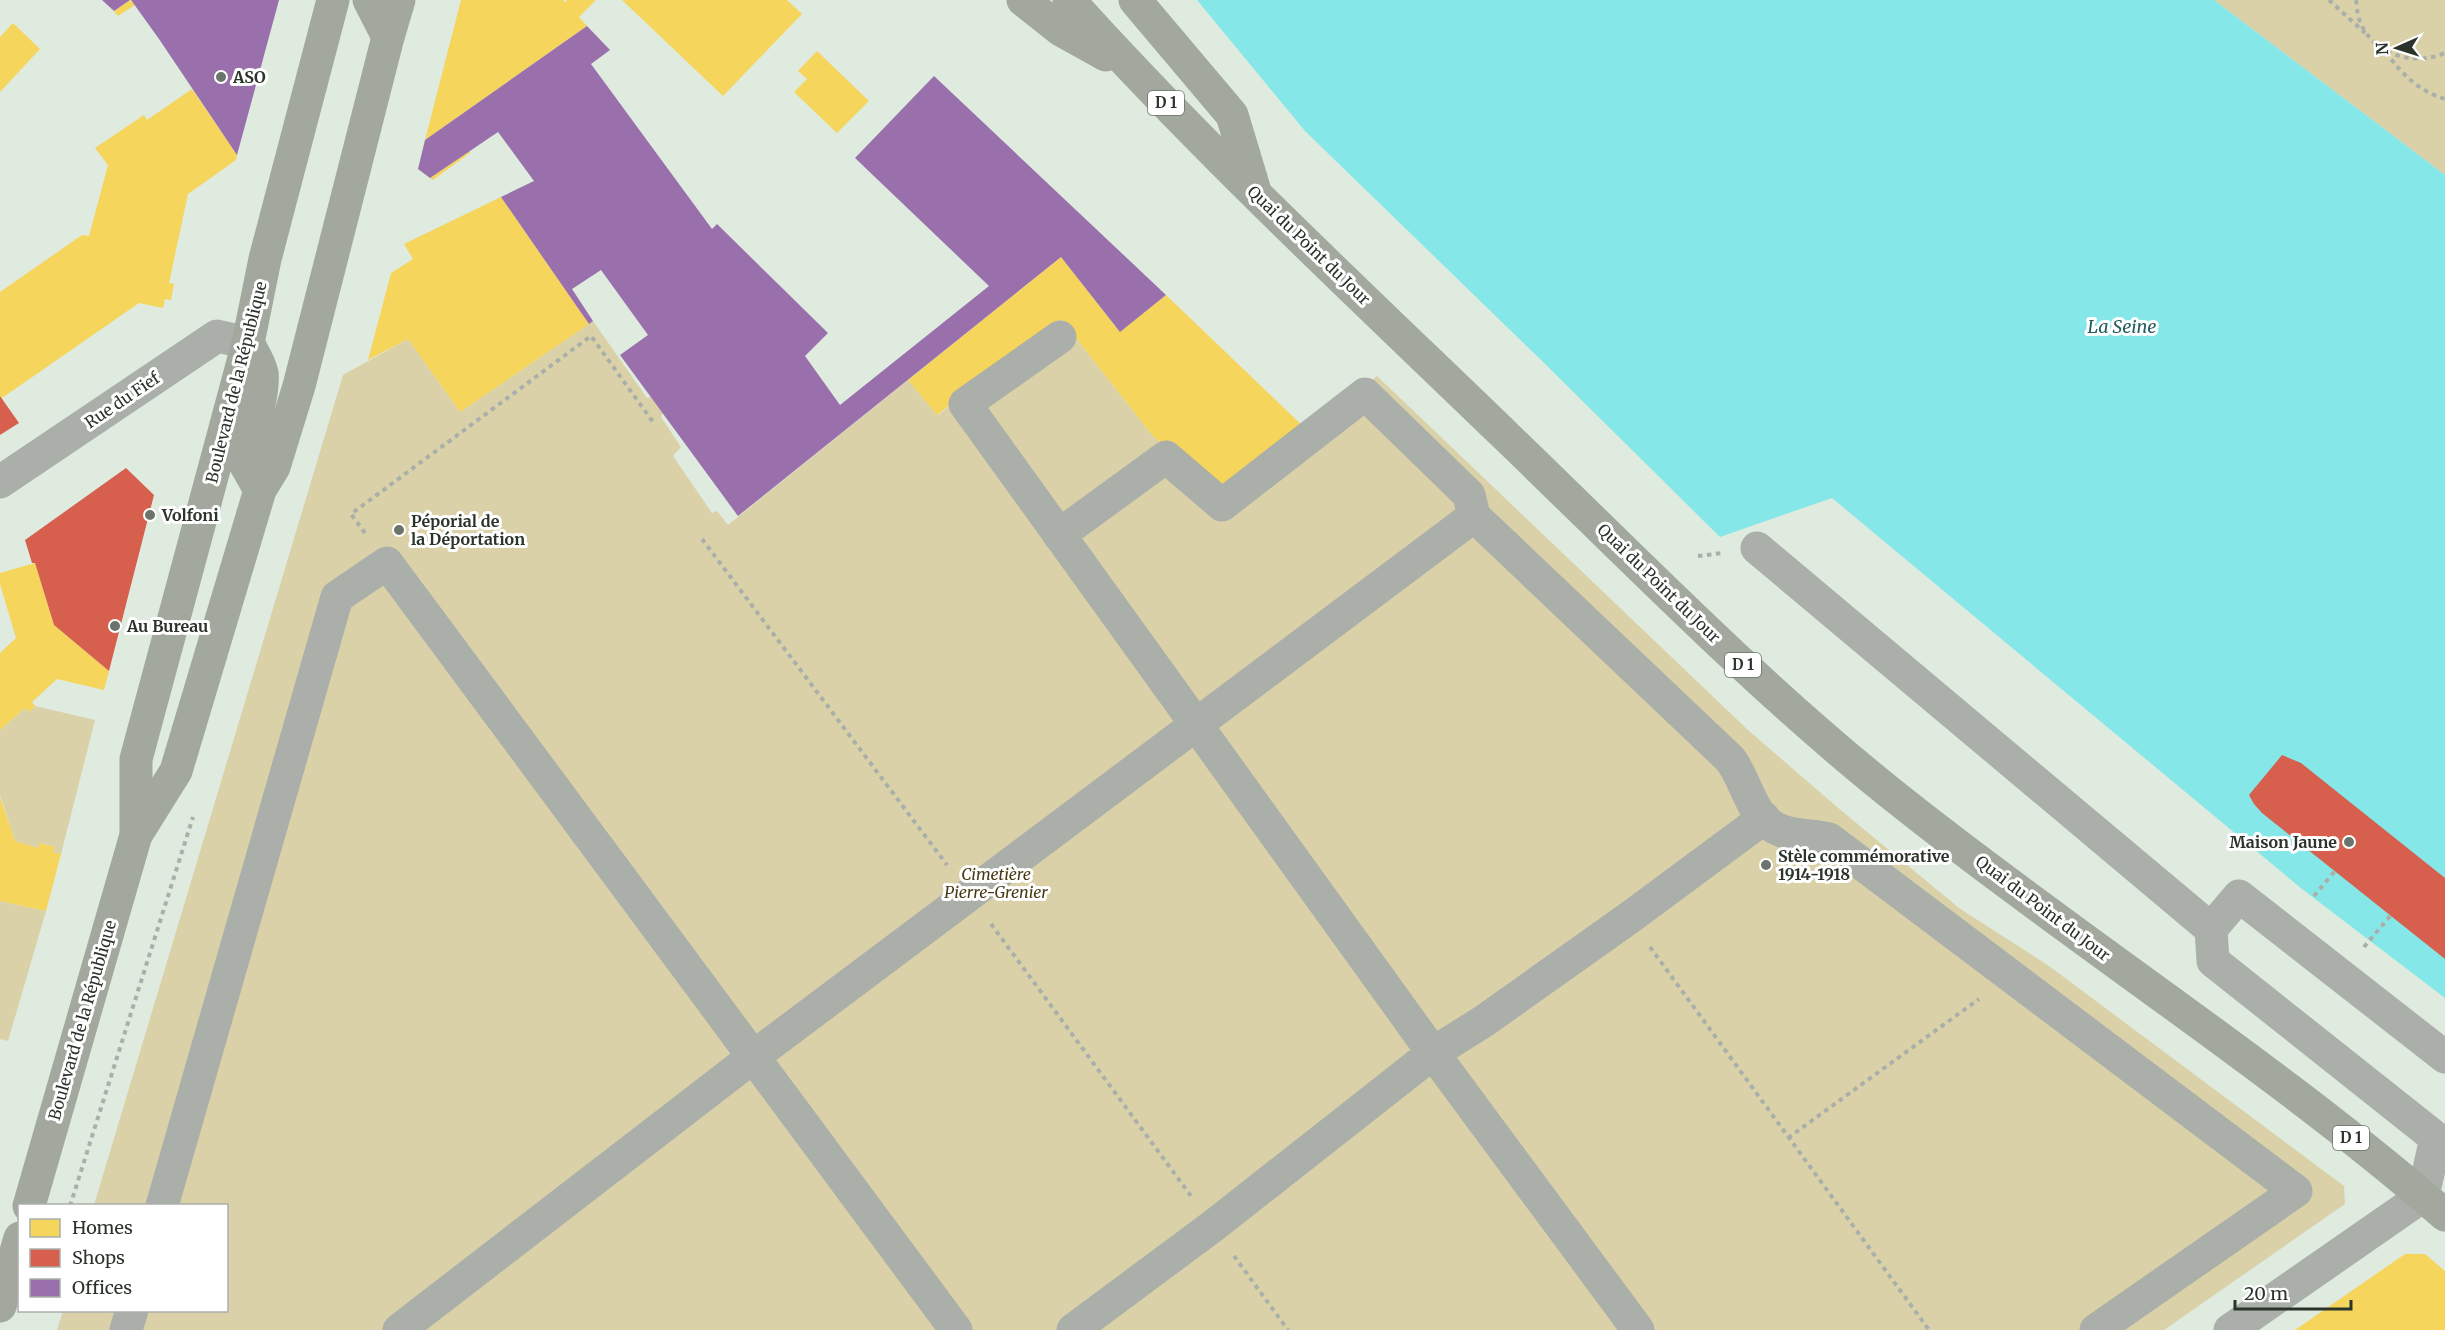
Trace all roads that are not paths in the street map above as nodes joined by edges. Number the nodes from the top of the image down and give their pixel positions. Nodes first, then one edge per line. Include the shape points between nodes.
1 (333, 0) edge
2 (369, 0) edge
3 (399, 0) edge
4 (1023, 0) edge
5 (1069, 0) edge
6 (1135, 0) edge
7 (387, 37) junction
8 (1131, 69) junction
9 (1255, 193) junction
10 (1060, 337) dead end
11 (248, 343) junction
12 (0, 482) edge
13 (260, 490) junction
14 (1474, 516) junction
15 (1059, 535) junction
16 (1757, 548) dead end
17 (1197, 724) junction
18 (1764, 818) junction
19 (136, 835) junction
20 (2211, 929) junction
21 (1433, 1053) junction
22 (753, 1057) junction
23 (2445, 1057) edge
24 (30, 1204) edge
25 (163, 1204) edge
26 (2434, 1206) edge
27 (18, 1245) edge
28 (0, 1306) edge
29 (132, 1312) edge
30 (126, 1330) edge
31 (399, 1330) edge
32 (956, 1330) edge
33 (1073, 1330) edge
34 (1638, 1330) edge
35 (2096, 1330) edge
36 (2230, 1330) edge

1 - 11 main road, Boulevard de la République via 265,260
2 - 7 main road
3 - 7 main road, Boulevard de la République
4 - 8 main road via 1061,30
5 - 8 main road, Quai du Point du Jour / D 1
6 - 9 main road via 1232,115
7 - 13 main road, Boulevard de la République via 299,386 274,466
8 - 9 main road, Quai du Point du Jour / D 1
9 - 26 main road, Quai du Point du Jour / D 1 via 1775,696 1907,806 2359,1144
10 - 15 street via 965,404
11 - 12 street, Rue du Fief via 217,336
11 - 13 main road via 262,375 244,462
11 - 19 main road, Boulevard de la République via 136,759
13 - 19 main road, Boulevard de la République via 176,771
14 - 15 street via 1469,495 1365,394 1222,505 1166,457
14 - 17 street
14 - 18 street via 1731,759
15 - 17 street
16 - 20 street
17 - 21 street
17 - 22 street
18 - 21 street via 1484,1021
18 - 35 street via 1779,830 1829,839 2295,1191
19 - 24 main road, Boulevard de la République
20 - 23 street via 2239,896
20 - 26 street via 2213,961 2436,1138
21 - 33 street
21 - 34 street
22 - 25 street via 387,563 337,597
22 - 31 street
22 - 32 street
26 - 36 street
27 - 28 main road
29 - 30 street

